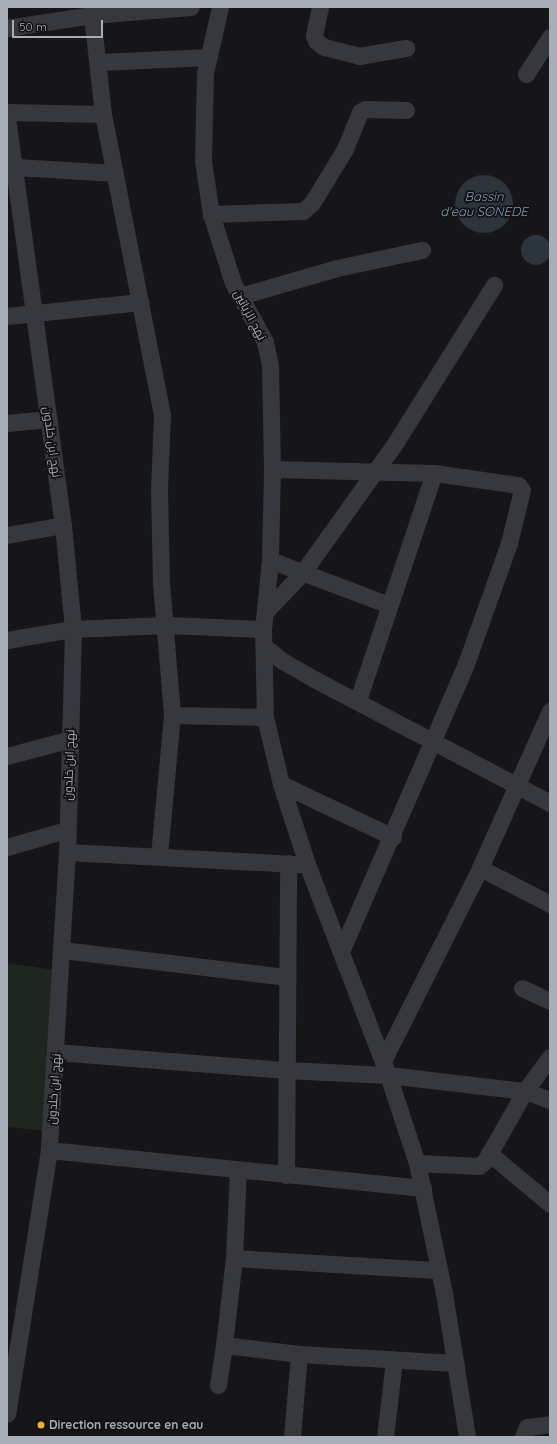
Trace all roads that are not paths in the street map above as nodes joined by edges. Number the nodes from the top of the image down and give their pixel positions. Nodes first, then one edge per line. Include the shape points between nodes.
1 (182, 7) edge
2 (191, 7) edge
3 (220, 7) edge
4 (311, 7) edge
5 (319, 7) edge
6 (92, 15) junction
7 (7, 28) edge
8 (550, 37) edge
9 (406, 48) dead end
10 (209, 57) junction
11 (99, 62) junction
12 (526, 74) dead end
13 (406, 110) dead end
14 (7, 112) edge
15 (103, 114) junction
16 (7, 117) edge
17 (15, 167) junction
18 (115, 173) junction
19 (13, 185) edge
20 (212, 214) junction
21 (422, 250) dead end
22 (494, 285) dead end
23 (240, 296) junction
24 (140, 302) junction
25 (33, 315) junction
26 (7, 316) edge
27 (49, 419) junction
28 (7, 423) edge
29 (272, 470) junction
30 (375, 470) junction
31 (434, 473) junction
32 (63, 525) junction
33 (7, 535) edge
34 (270, 560) junction
35 (303, 572) junction
36 (389, 605) junction
37 (267, 610) junction
38 (167, 625) junction
39 (73, 629) junction
40 (263, 629) junction
41 (7, 640) edge
42 (264, 646) junction
43 (358, 700) junction
44 (550, 711) edge
45 (172, 716) junction
46 (265, 717) junction
47 (71, 739) junction
48 (432, 740) junction
49 (7, 756) edge
50 (281, 784) junction
51 (515, 785) junction
52 (550, 803) edge
53 (66, 830) junction
54 (393, 837) junction
55 (7, 847) edge
56 (68, 852) junction
57 (159, 856) junction
58 (288, 863) junction
59 (307, 864) junction
60 (480, 868) junction
61 (550, 904) edge
62 (63, 950) junction
63 (341, 952) junction
64 (285, 977) junction
65 (522, 988) dead end
66 (550, 1001) edge
67 (56, 1052) junction
68 (550, 1057) edge
69 (386, 1068) junction
70 (286, 1070) junction
71 (525, 1090) junction
72 (550, 1100) edge
73 (49, 1150) junction
74 (489, 1153) junction
75 (417, 1163) junction
76 (238, 1170) junction
77 (286, 1175) junction
78 (423, 1188) junction
79 (550, 1204) edge
80 (234, 1258) junction
81 (439, 1270) junction
82 (224, 1345) junction
83 (299, 1354) junction
84 (394, 1360) junction
85 (456, 1363) junction
86 (218, 1385) dead end
87 (7, 1414) edge
88 (550, 1424) edge
89 (292, 1437) edge
90 (385, 1437) edge
91 (467, 1437) edge
92 (523, 1437) edge

1 - 2 street
1 - 6 street
3 - 10 street, نهج الزياتين
4 - 5 street
5 - 9 street via 314,35 316,41 324,47 359,56
6 - 7 street
6 - 11 street
8 - 12 street
10 - 11 street
10 - 20 street, نهج الزياتين via 205,73 203,161
11 - 15 street
13 - 20 street via 365,109 360,112 345,149 329,170 312,203 303,211
14 - 15 street
15 - 18 street
16 - 17 street, نهج ابن خلدون
17 - 18 street
17 - 19 street, نهج ابن خلدون
18 - 24 street
19 - 25 street, نهج ابن خلدون
20 - 23 street, نهج الزياتين
21 - 23 street via 337,268
22 - 30 street via 394,445
23 - 29 street, نهج الزياتين via 268,352
24 - 25 street
24 - 38 street via 162,415 159,489 161,583
25 - 26 street
25 - 27 street, نهج ابن خلدون
27 - 28 street
27 - 32 street, نهج ابن خلدون
29 - 30 street
29 - 34 street, نهج الزياتين
30 - 31 street
30 - 35 street
31 - 36 street
31 - 48 street via 518,486 522,490 509,543 466,664
32 - 33 street
32 - 39 street, نهج ابن خلدون
34 - 35 street
34 - 37 street, نهج الزياتين
35 - 36 street
35 - 37 street
36 - 43 street
37 - 40 street, نهج الزياتين
38 - 39 street
38 - 40 street
38 - 45 street
39 - 41 street
39 - 47 street, نهج ابن خلدون
40 - 42 street, نهج الزياتين
42 - 43 street via 281,660
42 - 46 street, نهج الزياتين
43 - 48 street
44 - 51 street
45 - 46 street
45 - 57 street
46 - 50 street, نهج الزياتين
47 - 49 street
47 - 53 street, نهج ابن خلدون
48 - 51 street
48 - 54 street
50 - 54 street
50 - 59 street, نهج الزياتين
51 - 52 street
51 - 60 street
53 - 55 street
53 - 56 street, نهج ابن خلدون
54 - 63 street
56 - 57 street
56 - 62 street, نهج ابن خلدون
57 - 58 street
58 - 59 street
58 - 64 street
59 - 63 street, نهج الزياتين
60 - 61 street
60 - 69 street
62 - 64 street
62 - 67 street, نهج ابن خلدون
63 - 69 street, نهج الزياتين
64 - 70 street
65 - 66 street
67 - 70 street
67 - 73 street, نهج ابن خلدون
68 - 71 street
69 - 70 street
69 - 71 street
69 - 75 street, نهج الزياتين
70 - 77 street
71 - 72 street
71 - 74 street
73 - 76 street
73 - 87 street, نهج ابن خلدون
74 - 75 street via 485,1161 472,1168
74 - 79 street
75 - 78 street, نهج الزياتين
76 - 77 street
76 - 80 street
77 - 78 street
78 - 81 street, نهج الزياتين
80 - 81 street
80 - 82 street
81 - 85 street, نهج الزياتين
82 - 83 street
82 - 86 street
83 - 84 street
83 - 89 street
84 - 85 street
84 - 90 street
85 - 91 street, نهج الزياتين
88 - 92 street via 527,1427

